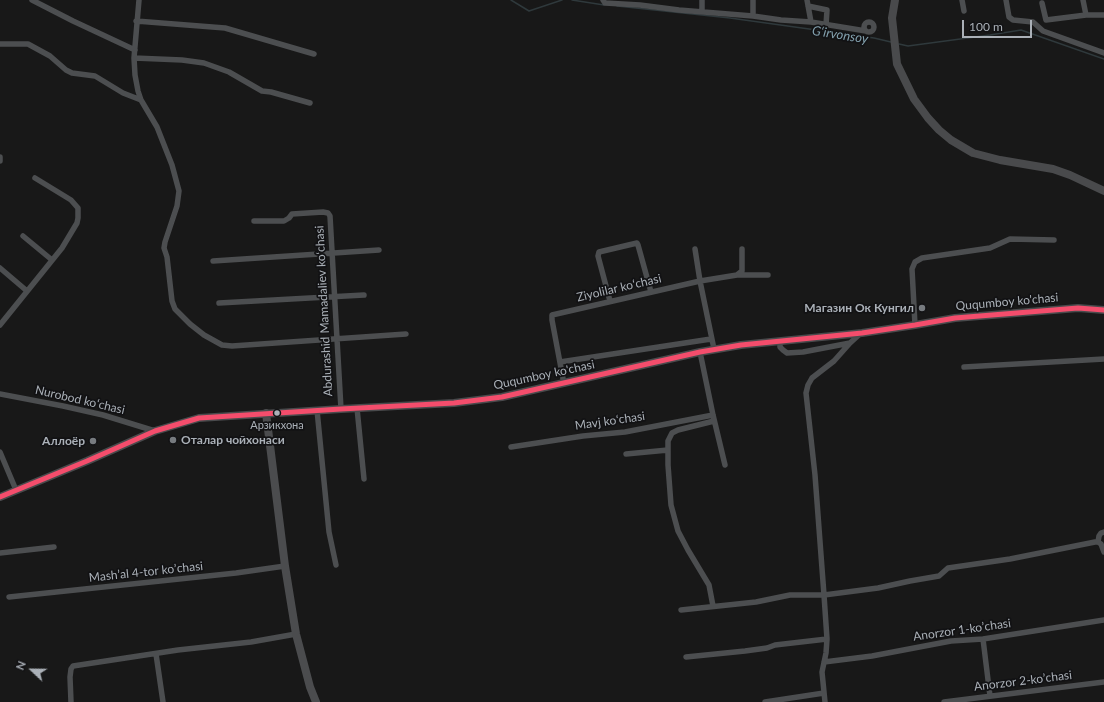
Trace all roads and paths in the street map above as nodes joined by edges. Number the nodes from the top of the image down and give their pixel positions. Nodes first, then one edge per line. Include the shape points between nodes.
1 (32, 0) edge
2 (139, 0) edge
3 (603, 0) edge
4 (702, 0) edge
5 (753, 0) edge
6 (894, 0) edge
7 (962, 0) edge
8 (1006, 0) edge
9 (1083, 0) edge
10 (808, 3) edge
11 (1042, 3) dead end
12 (964, 11) dead end
13 (702, 12) junction
14 (1086, 15) junction
15 (1104, 15) edge
16 (753, 16) junction
17 (136, 21) junction
18 (811, 22) junction
19 (826, 25) junction
20 (866, 31) dead end
21 (0, 44) edge
22 (135, 50) junction
23 (1104, 53) edge
24 (314, 54) dead end
25 (134, 58) junction
26 (141, 100) junction
27 (310, 103) dead end
28 (0, 157) edge
29 (0, 161) edge
30 (35, 178) dead end
31 (1104, 191) edge
32 (254, 221) dead end
33 (23, 236) dead end
34 (1054, 240) dead end
35 (696, 248) dead end
36 (742, 249) dead end
37 (379, 250) dead end
38 (332, 253) junction
39 (52, 260) junction
40 (213, 261) dead end
41 (0, 268) edge
42 (737, 275) junction
43 (768, 275) dead end
44 (700, 281) junction
45 (28, 291) junction
46 (651, 292) junction
47 (364, 295) dead end
48 (334, 297) junction
49 (610, 301) junction
50 (219, 303) dead end
51 (1104, 310) edge
52 (0, 324) edge
53 (916, 325) junction
54 (862, 332) junction
55 (406, 334) dead end
56 (337, 339) junction
57 (711, 339) junction
58 (780, 342) junction
59 (850, 343) junction
60 (714, 349) junction
61 (700, 352) junction
62 (1104, 359) edge
63 (560, 362) junction
64 (964, 367) dead end
65 (564, 384) junction
66 (0, 394) edge
67 (357, 408) junction
68 (341, 409) junction
69 (317, 410) junction
70 (266, 413) junction
71 (714, 418) junction
72 (155, 431) junction
73 (511, 447) dead end
74 (668, 450) junction
75 (0, 452) edge
76 (626, 454) dead end
77 (725, 465) dead end
78 (364, 479) dead end
79 (16, 490) junction
80 (0, 497) edge
81 (1104, 532) edge
82 (1098, 542) junction
83 (54, 547) dead end
84 (1104, 552) edge
85 (0, 553) edge
86 (336, 565) dead end
87 (285, 566) junction
88 (824, 595) junction
89 (9, 597) dead end
90 (713, 606) junction
91 (681, 610) dead end
92 (1104, 620) edge
93 (296, 634) junction
94 (983, 638) junction
95 (827, 639) junction
96 (156, 654) junction
97 (686, 657) dead end
98 (824, 662) junction
99 (1104, 682) edge
100 (824, 692) junction
101 (990, 696) junction
102 (71, 702) edge
103 (163, 702) edge
104 (316, 702) edge
105 (765, 702) edge
106 (825, 702) edge
107 (944, 702) edge

1 - 22 street
2 - 17 street
3 - 13 street via 605,3
4 - 13 street
5 - 16 street
6 - 31 main road via 892,18 897,64 918,106 933,124 951,140 974,153 1053,169
7 - 12 street
8 - 23 street via 1008,18 1020,22 1033,22 1043,31
9 - 14 street
10 - 18 street
10 - 19 street via 827,10
11 - 14 street via 1046,20
13 - 16 street
14 - 15 street
16 - 18 street
17 - 22 street
17 - 24 street via 225,28
18 - 19 street
19 - 20 street
21 - 26 street via 28,44 50,56 72,73 95,76 123,93
22 - 25 street
25 - 26 street
25 - 27 street via 204,62 229,72 262,92 271,92
26 - 56 street via 157,127 179,191 164,248 168,257 171,295 179,314 222,345
28 - 29 street
30 - 39 street via 71,200 78,208 77,224
32 - 38 street, Abdurashid Mamadaliev koʻchasi via 284,221 292,214 328,214
33 - 39 street
34 - 53 street via 1010,239 990,248 922,258 915,262 912,270
35 - 44 street
36 - 42 street via 742,271
37 - 38 street
38 - 40 street
38 - 48 street, Abdurashid Mamadaliev koʻchasi
39 - 45 street
41 - 45 street
42 - 43 street, Ziyolilar koʻchasi
42 - 44 street, Ziyolilar koʻchasi
44 - 46 street, Ziyolilar koʻchasi
44 - 57 street
45 - 52 street
46 - 49 street, Ziyolilar koʻchasi
46 - 49 street via 637,243 599,252
47 - 48 street
48 - 50 street
48 - 56 street, Abdurashid Mamadaliev koʻchasi
49 - 63 street, Ziyolilar koʻchasi via 552,315
51 - 53 main road, Ququmboy ko'chasi via 1078,308 962,317
53 - 54 main road, Ququmboy ko'chasi
54 - 58 main road, Ququmboy ko'chasi
54 - 59 street
55 - 56 street
56 - 68 street, Abdurashid Mamadaliev koʻchasi
57 - 60 street
57 - 63 street
58 - 59 street via 780,346 788,353 803,354
58 - 60 main road, Ququmboy ko'chasi
59 - 88 street via 834,361 812,378 806,393
60 - 61 main road, Ququmboy ko'chasi
61 - 65 main road, Ququmboy ko'chasi
61 - 71 street
62 - 64 street
63 - 65 street
65 - 67 main road, Ququmboy ko'chasi via 502,398 468,402
66 - 72 street, Nurobod koʻchasi via 102,415
67 - 68 main road, Ququmboy ko'chasi
67 - 78 street
68 - 69 main road, Ququmboy ko'chasi
69 - 70 main road, Ququmboy ko'chasi
69 - 86 street via 329,532
70 - 72 main road, Ququmboy ko'chasi via 199,418
70 - 87 street
71 - 73 street, Mavj koʻchasi
71 - 74 street via 675,431 668,440
71 - 77 street
72 - 79 main road, Ququmboy ko'chasi
74 - 76 street
74 - 90 street via 671,505 680,536 709,585
75 - 79 street
79 - 80 main road, Ququmboy ko'chasi
81 - 82 street via 1099,536
82 - 84 street
82 - 88 street via 948,568 939,576 878,588
83 - 85 street
87 - 89 street, Mashʼal 4-tor koʼchasi
87 - 93 street
88 - 90 street via 790,596
88 - 95 street
90 - 91 street
92 - 94 street, Аnorzor 1-koʼchasi
93 - 96 street
93 - 104 street
94 - 98 street, Аnorzor 1-koʼchasi
94 - 101 street
95 - 97 street
95 - 98 street
96 - 102 street via 73,666 70,677
96 - 103 street
98 - 100 street
99 - 101 street, Аnorzor 2-koʼchasi
100 - 105 street
100 - 106 street
101 - 107 street, Аnorzor 2-koʼchasi

